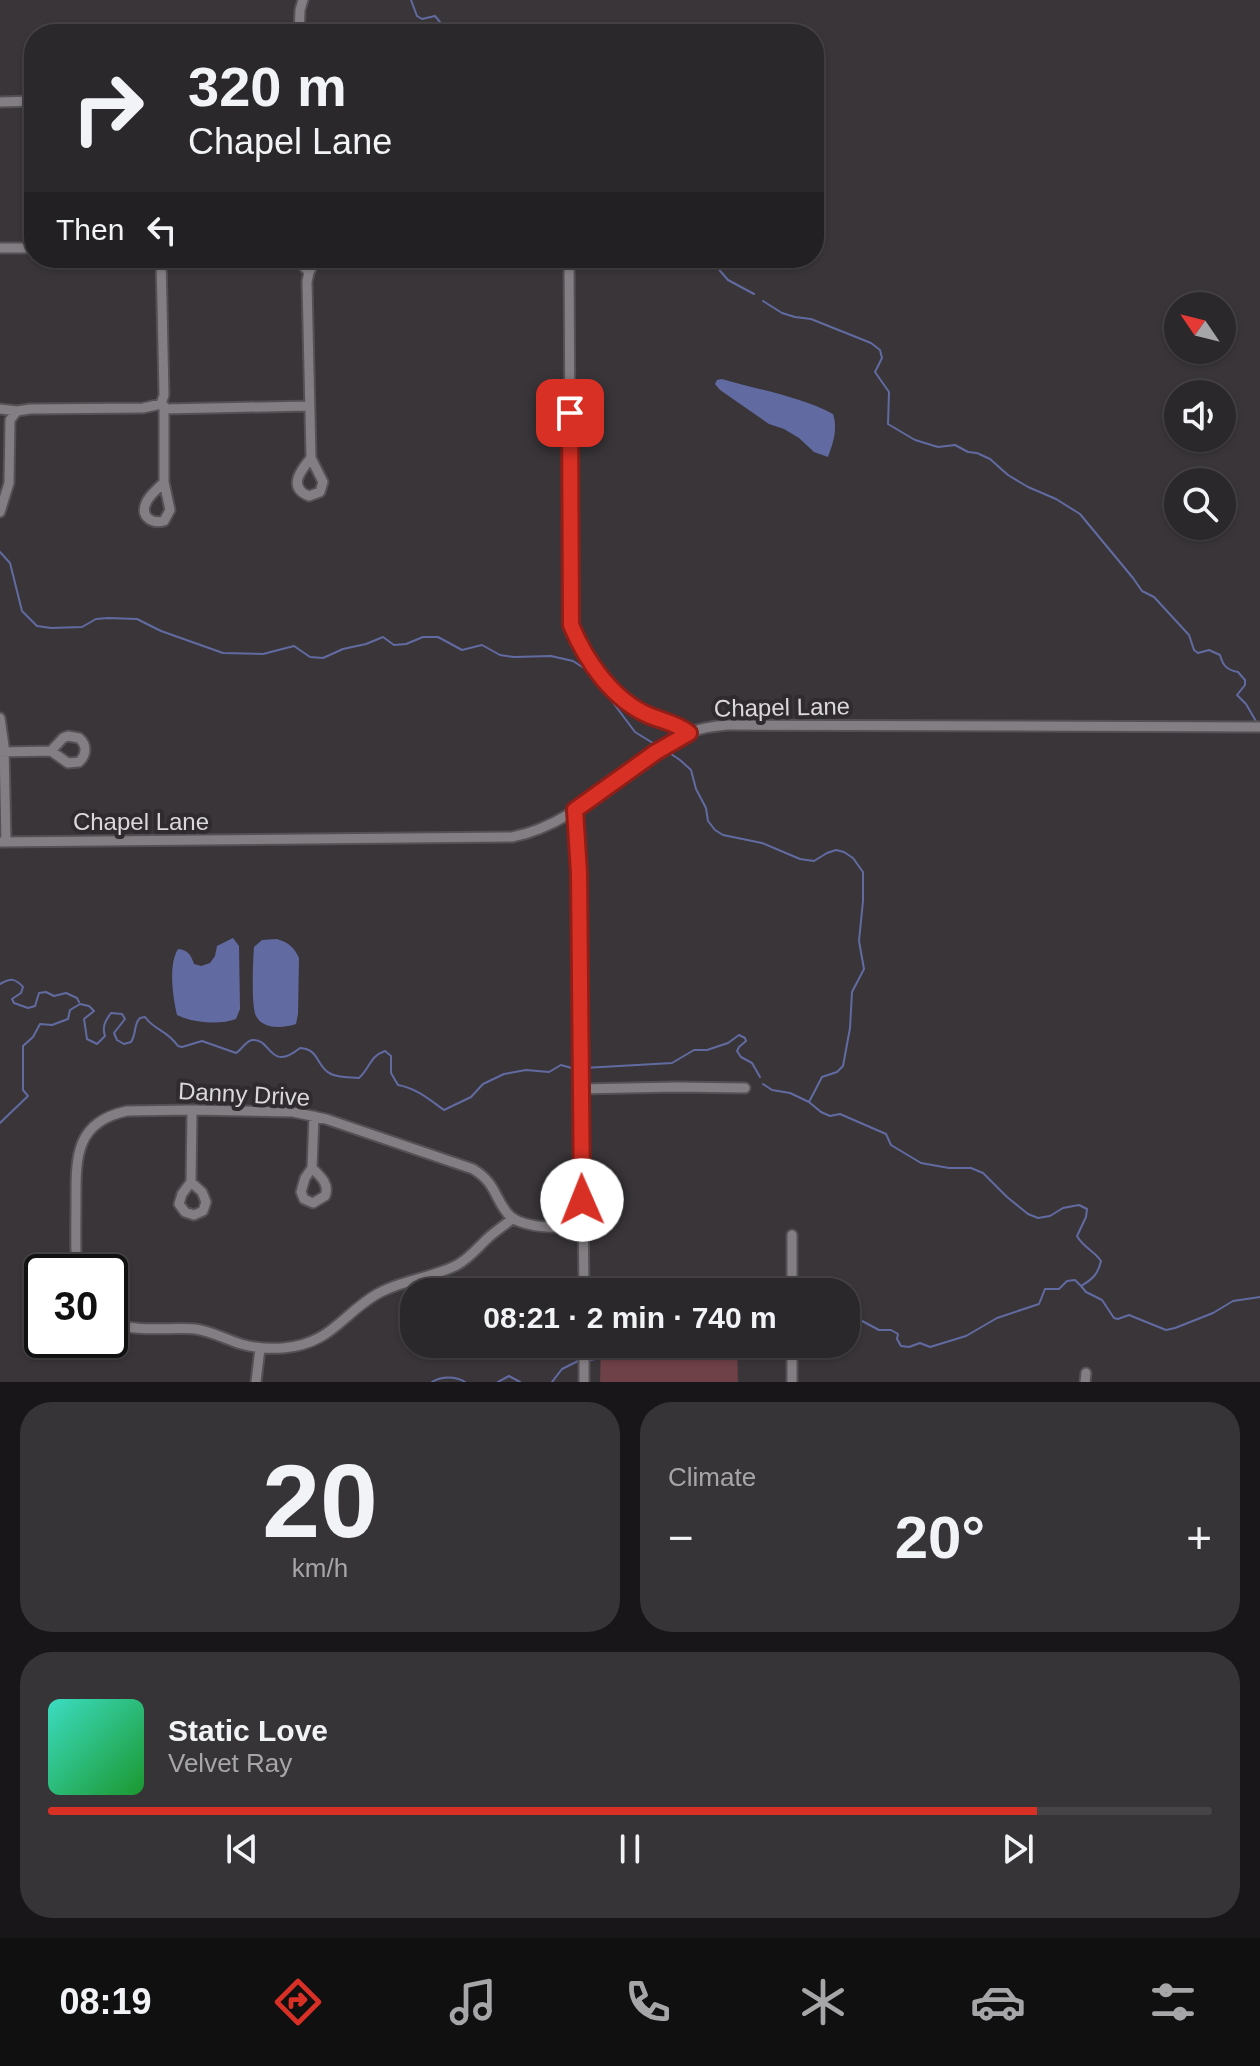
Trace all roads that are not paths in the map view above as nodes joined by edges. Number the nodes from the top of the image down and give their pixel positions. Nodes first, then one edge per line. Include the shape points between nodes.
1 (303, 0) edge
2 (299, 24) edge
3 (24, 101) edge
4 (0, 102) edge
5 (0, 248) edge
6 (24, 248) edge
7 (161, 268) edge
8 (305, 268) edge
9 (311, 268) edge
10 (569, 268) edge
11 (309, 272) junction
12 (164, 395) junction
13 (309, 406) junction
14 (0, 409) edge
15 (164, 409) junction
16 (17, 411) junction
17 (0, 417) edge
18 (10, 421) junction
19 (311, 458) dead end
20 (164, 482) dead end
21 (0, 512) edge
22 (0, 718) edge
23 (1260, 727) edge
24 (689, 733) junction
25 (51, 751) dead end
26 (2, 752) edge
27 (575, 810) junction
28 (3, 842) edge
29 (745, 1088) dead end
30 (580, 1089) junction
31 (192, 1110) junction
32 (314, 1116) junction
33 (312, 1168) dead end
34 (191, 1182) dead end
35 (513, 1218) junction
36 (582, 1228) junction
37 (792, 1235) dead end
38 (77, 1254) edge
39 (584, 1278) edge
40 (792, 1278) edge
41 (128, 1328) edge
42 (260, 1348) junction
43 (584, 1358) edge
44 (792, 1358) edge
45 (256, 1382) edge
46 (584, 1382) edge
47 (792, 1382) edge

1 - 2 street
3 - 4 street
5 - 6 street
7 - 12 street
8 - 11 street
9 - 11 street
10 - 24 street via 571,625 622,699
11 - 13 street
12 - 15 street
12 - 16 street via 156,407
13 - 15 street
13 - 19 street
14 - 16 street
15 - 20 street
16 - 18 street
17 - 18 street
18 - 21 street via 9,483
22 - 26 street
23 - 24 street, Chapel Lane via 748,725
24 - 27 street, Chapel Lane
25 - 26 street
26 - 28 street
27 - 28 street, Chapel Lane via 543,829 512,837
27 - 30 street
29 - 30 street
30 - 36 street
31 - 32 street, Danny Drive
31 - 34 street
31 - 38 street, Danny Drive via 127,1111 106,1117 90,1130 77,1158
32 - 33 street
32 - 35 street, Danny Drive via 473,1169 491,1184
35 - 36 street
35 - 42 street via 459,1264 375,1295 326,1334 296,1346
36 - 39 street
37 - 40 street
41 - 42 street via 207,1331
42 - 45 street
43 - 46 street
44 - 47 street

